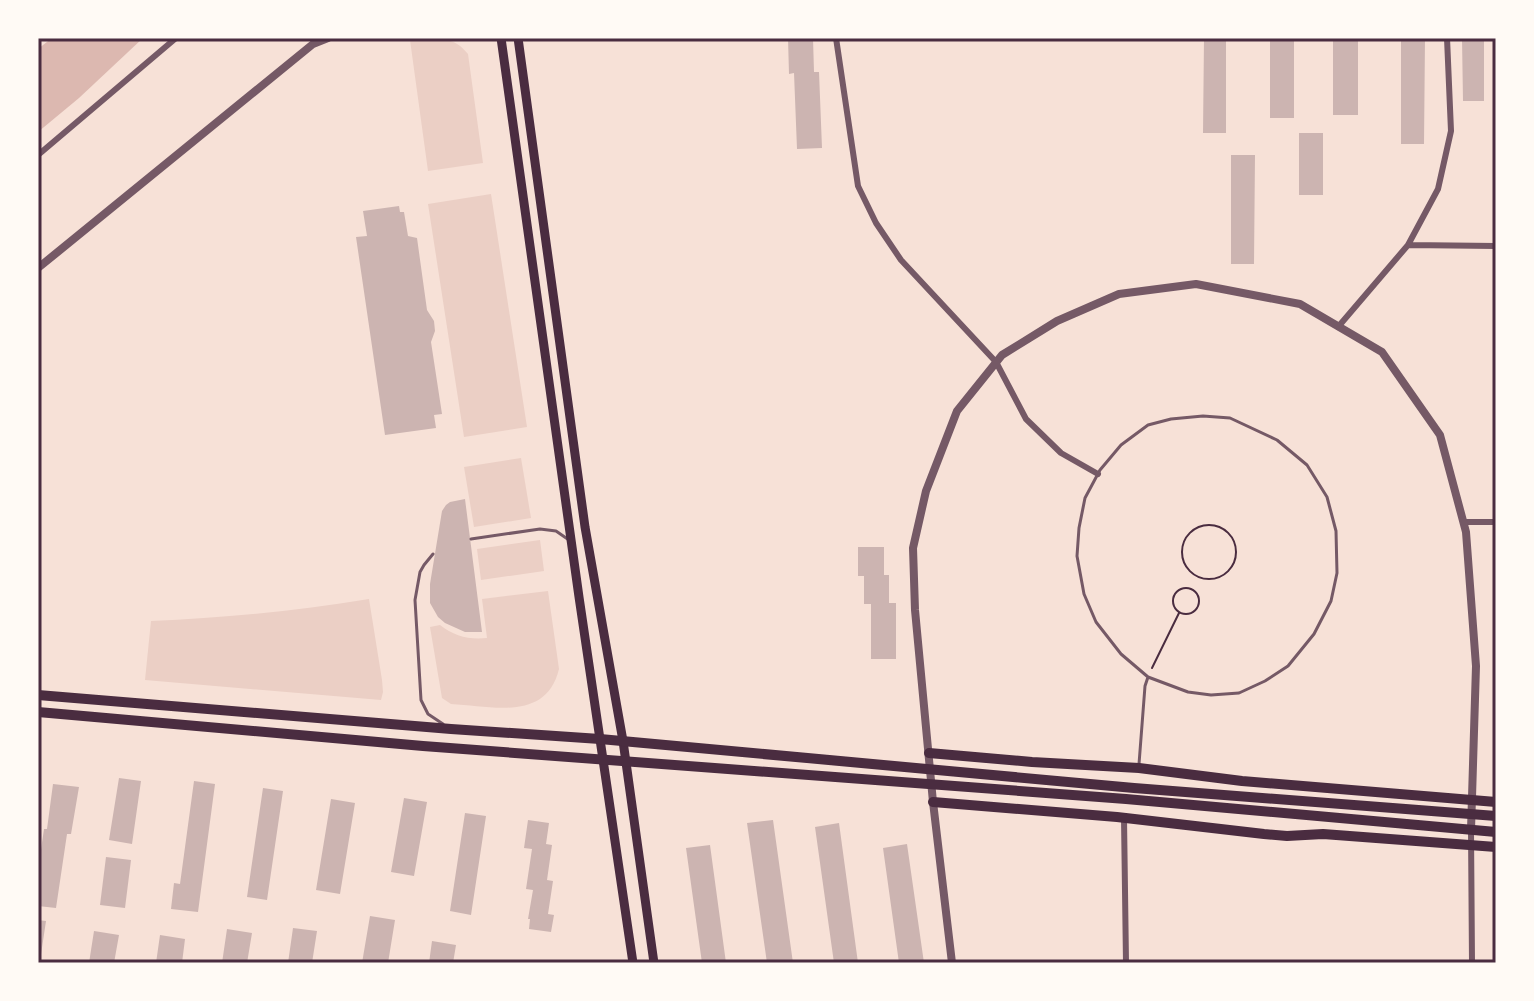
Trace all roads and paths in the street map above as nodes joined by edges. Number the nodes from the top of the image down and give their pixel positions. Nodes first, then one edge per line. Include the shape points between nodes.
1 (176, 38) edge
2 (328, 38) edge
3 (501, 38) edge
4 (518, 38) edge
5 (836, 38) edge
6 (1447, 38) edge
7 (38, 155) edge
8 (1408, 245) junction
9 (1496, 246) edge
10 (38, 268) edge
11 (1338, 327) junction
12 (996, 362) junction
13 (1098, 474) junction
14 (1463, 522) junction
15 (1496, 522) edge
16 (471, 539) dead end
17 (571, 542) junction
18 (433, 554) dead end
19 (1230, 570) joint
20 (1180, 613) junction
21 (1148, 677) junction
22 (38, 695) edge
23 (38, 712) edge
24 (451, 729) junction
25 (600, 739) junction
26 (623, 741) junction
27 (929, 753) junction
28 (603, 759) junction
29 (626, 761) junction
30 (930, 768) junction
31 (1139, 768) junction
32 (932, 784) junction
33 (1471, 799) junction
34 (933, 802) junction
35 (1496, 802) edge
36 (1470, 814) junction
37 (1496, 816) edge
38 (1124, 818) junction
39 (1471, 830) junction
40 (1496, 832) edge
41 (1471, 845) junction
42 (1496, 847) edge
43 (633, 963) edge
44 (654, 963) edge
45 (952, 963) edge
46 (1126, 963) edge
47 (1472, 963) edge

1 - 7 street
2 - 10 street via 313,44
3 - 17 main road
4 - 26 main road via 585,527
5 - 12 street via 858,186 876,223 901,260
6 - 8 street via 1451,131 1438,189
8 - 9 street
8 - 11 street
11 - 12 street via 1300,304 1196,284 1119,294 1057,321
11 - 14 street via 1382,352 1440,435
12 - 13 street via 1026,419 1061,453
12 - 27 street via 957,411 926,491 913,548
13 - 21 lane via 1085,498 1079,528 1077,556 1084,594 1104,633
13 - 21 lane via 1121,445 1148,425 1203,416 1230,418 1277,440 1307,465 1327,497 1336,531 1331,601 1314,634 1288,666 1239,693 1188,692
14 - 15 street
14 - 33 street via 1476,666
16 - 17 lane via 549,529
17 - 25 main road
18 - 24 lane via 420,572 415,600 421,700 428,714
19 - 19 path via 1206,579 1190,572 1182,556 1186,539 1200,527 1225,531 1236,554
20 - 20 path via 1188,615 1198,608 1199,595 1193,589 1176,593 1173,601
20 - 21 path
21 - 31 lane
22 - 24 main road
23 - 28 main road
24 - 25 main road
25 - 26 main road
25 - 28 main road
26 - 29 main road
26 - 30 main road
27 - 30 street
27 - 31 main road
28 - 29 main road
28 - 43 main road
29 - 32 main road
29 - 44 main road
30 - 32 street
30 - 36 main road
31 - 33 main road
32 - 34 street
32 - 39 main road
33 - 35 main road
33 - 36 street
34 - 38 main road
34 - 45 street
36 - 37 main road
36 - 39 street
38 - 41 main road via 1287,836
38 - 46 street
39 - 40 main road
39 - 41 street
41 - 42 main road
41 - 47 street

